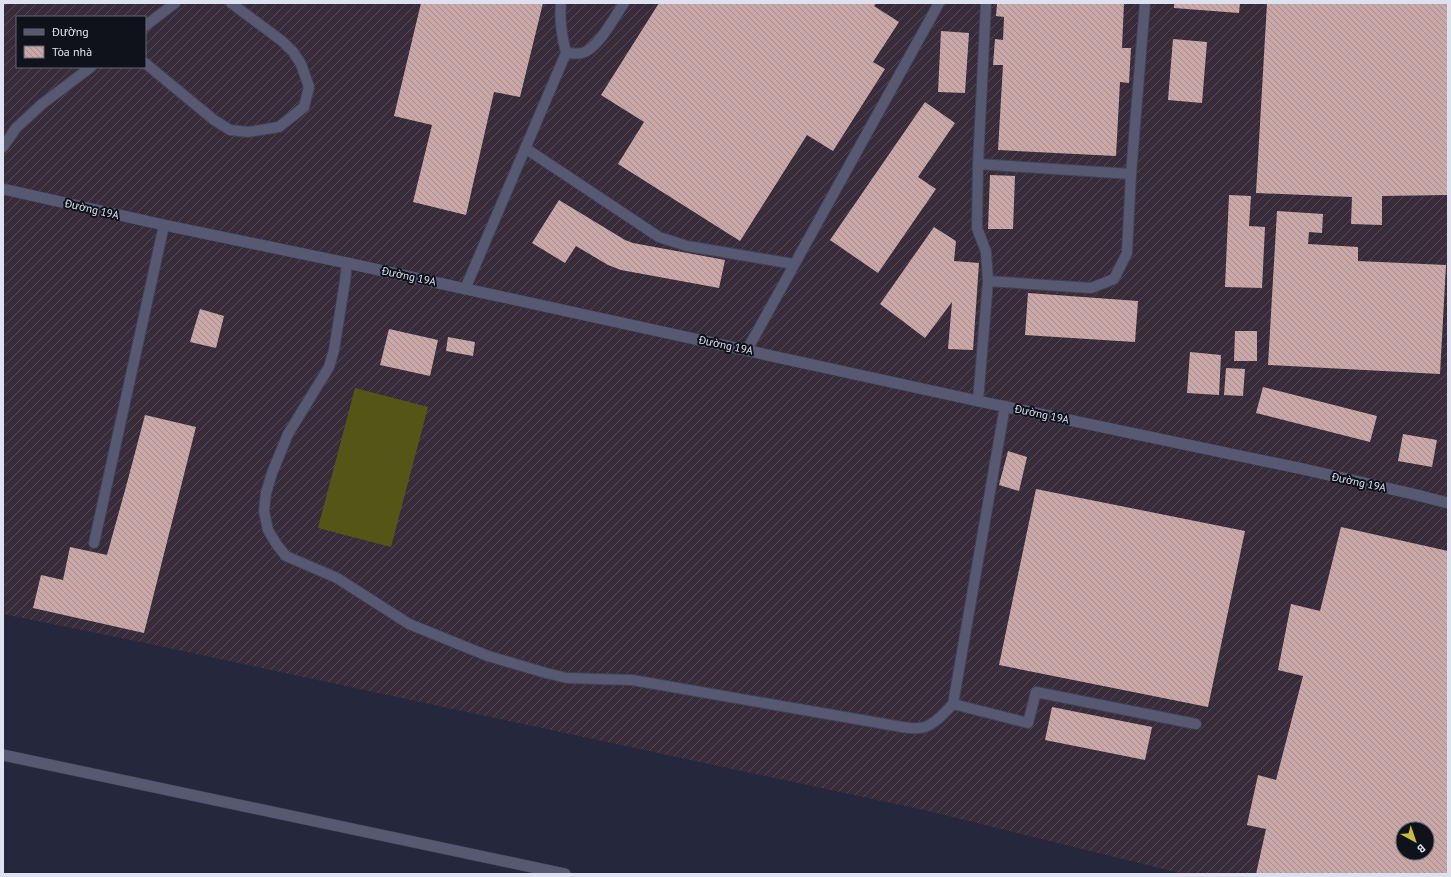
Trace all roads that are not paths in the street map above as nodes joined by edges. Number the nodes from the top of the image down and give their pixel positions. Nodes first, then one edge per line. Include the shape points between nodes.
1 (175, 3) edge
2 (231, 3) edge
3 (561, 3) edge
4 (624, 3) edge
5 (939, 3) edge
6 (986, 3) edge
7 (1145, 3) edge
8 (146, 25) edge
9 (566, 53) junction
10 (146, 64) edge
11 (90, 68) edge
12 (3, 147) edge
13 (525, 148) junction
14 (978, 164) junction
15 (1131, 174) junction
16 (3, 189) edge
17 (164, 225) junction
18 (347, 263) junction
19 (794, 264) junction
20 (988, 281) junction
21 (465, 289) junction
22 (747, 350) junction
23 (978, 401) junction
24 (1005, 406) junction
25 (1448, 502) edge
26 (94, 543) dead end
27 (953, 704) junction
28 (1196, 724) dead end
29 (3, 755) edge
30 (565, 874) edge

1 - 8 lane
2 - 10 lane via 282,41 301,64 309,87 304,107 279,127 248,132 230,130 214,120
3 - 9 lane via 562,34
4 - 9 lane via 592,47 582,52
5 - 19 lane
6 - 14 lane
7 - 15 lane
9 - 13 lane
11 - 12 lane via 21,123
13 - 19 lane via 659,237 687,246
13 - 21 lane
14 - 15 lane
14 - 20 lane via 977,228 986,252
15 - 20 lane via 1127,254 1114,279 1091,288
16 - 17 street, Đường 19A
17 - 18 street, Đường 19A
17 - 26 lane
18 - 21 street, Đường 19A
18 - 27 lane via 334,350 329,366 288,434 266,494 264,511 268,530 286,556 338,578 409,624 488,656 567,678 632,680 915,728 931,724
19 - 22 lane
20 - 23 lane
21 - 22 street, Đường 19A
22 - 23 street, Đường 19A
23 - 24 street, Đường 19A
24 - 25 street, Đường 19A
24 - 27 lane
27 - 28 lane via 1028,724 1036,692
29 - 30 street

